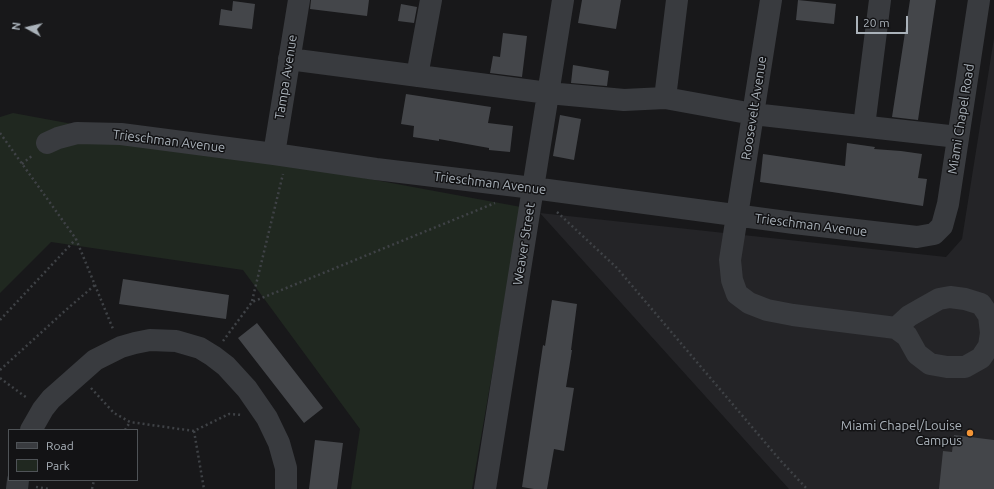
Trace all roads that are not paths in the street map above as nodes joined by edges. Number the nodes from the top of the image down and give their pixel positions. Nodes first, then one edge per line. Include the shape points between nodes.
1 (299, 0) edge
2 (431, 0) edge
3 (563, 0) edge
4 (677, 0) edge
5 (771, 0) edge
6 (880, 0) edge
7 (984, 9) edge
8 (289, 59) junction
9 (417, 76) junction
10 (548, 93) junction
11 (665, 98) junction
12 (753, 114) junction
13 (864, 126) junction
14 (958, 137) junction
15 (47, 144) dead end
16 (274, 154) junction
17 (533, 188) junction
18 (736, 216) junction
19 (934, 234) joint
20 (896, 328) dead end
21 (32, 429) edge
22 (286, 489) edge
23 (485, 489) edge

1 - 8 street, Tampa Avenue
2 - 9 street
3 - 10 street, Weaver Street
4 - 11 street
5 - 12 street, Roosevelt Avenue
6 - 13 street
7 - 14 street, Miami Chapel Road
8 - 9 street
8 - 16 street, Tampa Avenue
9 - 10 street
10 - 11 street via 624,100
10 - 17 street, Weaver Street
11 - 12 street
12 - 13 street
12 - 18 street, Roosevelt Avenue
13 - 14 street
14 - 19 street, Miami Chapel Road via 948,204 942,226
15 - 16 street, Trieschman Avenue via 77,133 121,134
16 - 17 street, Trieschman Avenue
17 - 18 street, Trieschman Avenue
17 - 23 street, Weaver Street
18 - 19 street, Trieschman Avenue via 917,237
18 - 20 street, Roosevelt Avenue via 730,260 732,280 737,294 767,310
21 - 22 street via 50,399 95,360 121,347 150,340 188,344 213,356 237,377 267,418 280,443 286,468

